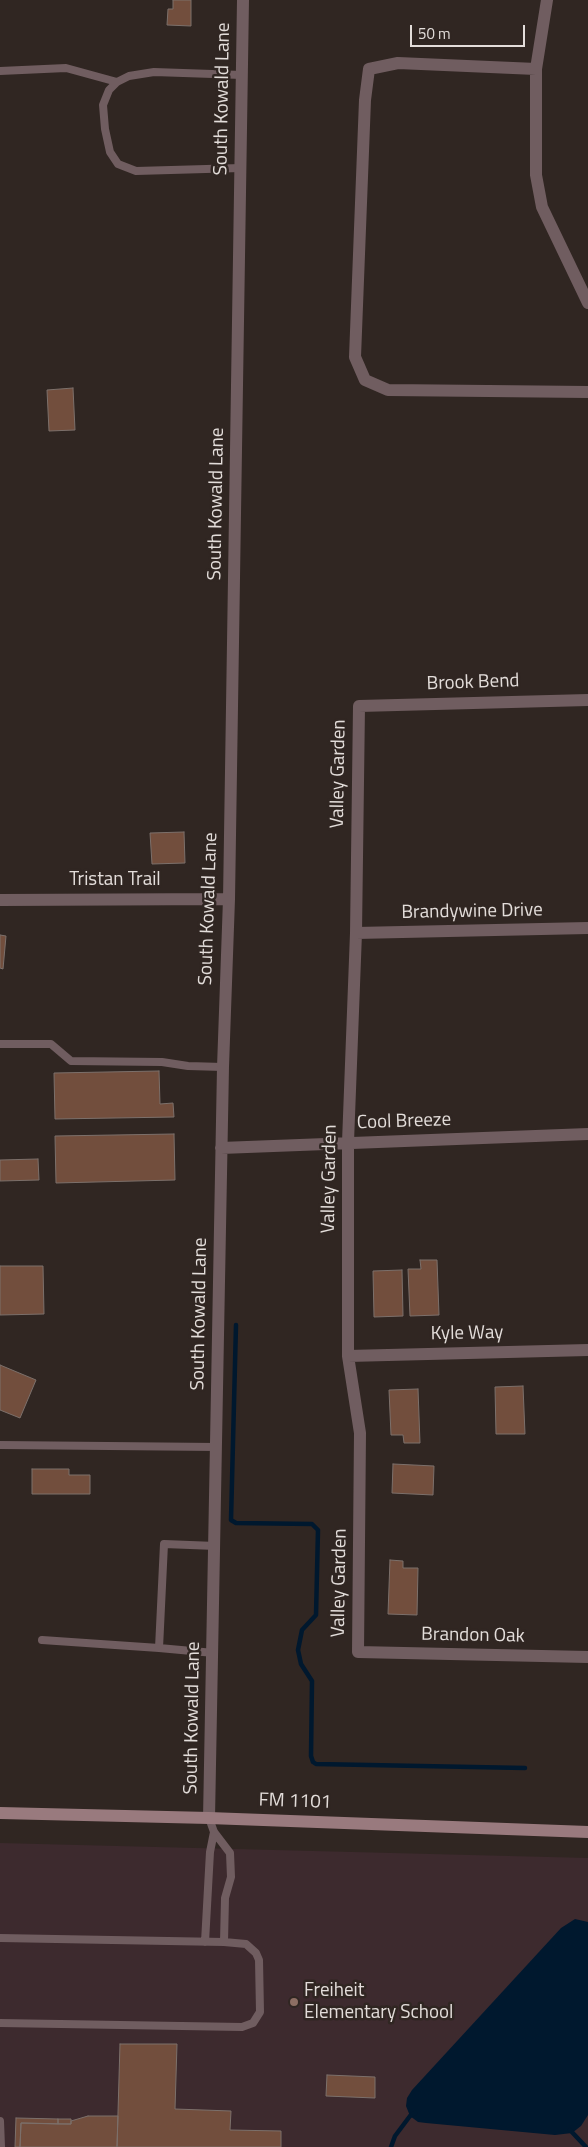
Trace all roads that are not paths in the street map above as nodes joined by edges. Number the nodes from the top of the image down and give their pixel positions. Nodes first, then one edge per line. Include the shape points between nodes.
1 (243, 0) edge
2 (547, 0) edge
3 (536, 69) junction
4 (0, 71) edge
5 (242, 75) junction
6 (117, 82) junction
7 (241, 168) junction
8 (588, 303) edge
9 (588, 392) edge
10 (588, 700) edge
11 (359, 706) joint
12 (229, 899) junction
13 (0, 900) edge
14 (588, 928) edge
15 (356, 933) junction
16 (0, 1044) edge
17 (223, 1066) junction
18 (588, 1134) edge
19 (348, 1142) junction
20 (222, 1148) junction
21 (588, 1350) edge
22 (348, 1356) junction
23 (0, 1445) edge
24 (217, 1447) junction
25 (216, 1546) junction
26 (42, 1640) dead end
27 (160, 1648) junction
28 (358, 1652) joint
29 (214, 1653) junction
30 (588, 1657) edge
31 (0, 1813) edge
32 (210, 1818) junction
33 (214, 1832) junction
34 (588, 1832) edge
35 (0, 1938) edge
36 (205, 1942) junction
37 (224, 1942) junction
38 (0, 2023) edge
39 (0, 2120) edge
40 (1, 2147) edge

1 - 5 street, South Kowald Lane
2 - 3 street
3 - 8 street via 536,175 542,207
3 - 9 street via 398,63 369,69 355,357 365,380 388,390
4 - 6 lane via 66,68
5 - 6 lane via 154,72 129,76
5 - 7 street, South Kowald Lane
6 - 7 lane via 109,90 104,105 110,152 118,164 136,171
7 - 12 street, South Kowald Lane
10 - 11 street, Brook Bend
11 - 15 street, Valley Garden
12 - 13 street, Tristan Trail
12 - 17 street, South Kowald Lane
14 - 15 street, Brandywine Drive
15 - 19 street, Valley Garden
16 - 17 lane via 51,1044 71,1061
17 - 20 street, South Kowald Lane
18 - 19 street, Cool Breeze
19 - 20 street, Cool Breeze
19 - 22 street, Valley Garden
20 - 24 street, South Kowald Lane
21 - 22 street, Kyle Way
22 - 28 street, Valley Garden via 360,1433
23 - 24 lane
24 - 25 street, South Kowald Lane
25 - 27 lane via 164,1544
25 - 29 street, South Kowald Lane
26 - 27 lane
27 - 29 lane
28 - 30 street, Brandon Oak
29 - 32 street, South Kowald Lane
31 - 32 main road, FM 1101 / FM 1101
32 - 33 lane
32 - 34 main road, FM 1101 / FM 1101
33 - 36 lane
33 - 37 lane via 230,1853 231,1877 225,1898
35 - 36 lane
36 - 37 lane
37 - 38 lane via 246,1944 259,1960 260,2012 248,2026
39 - 40 lane

